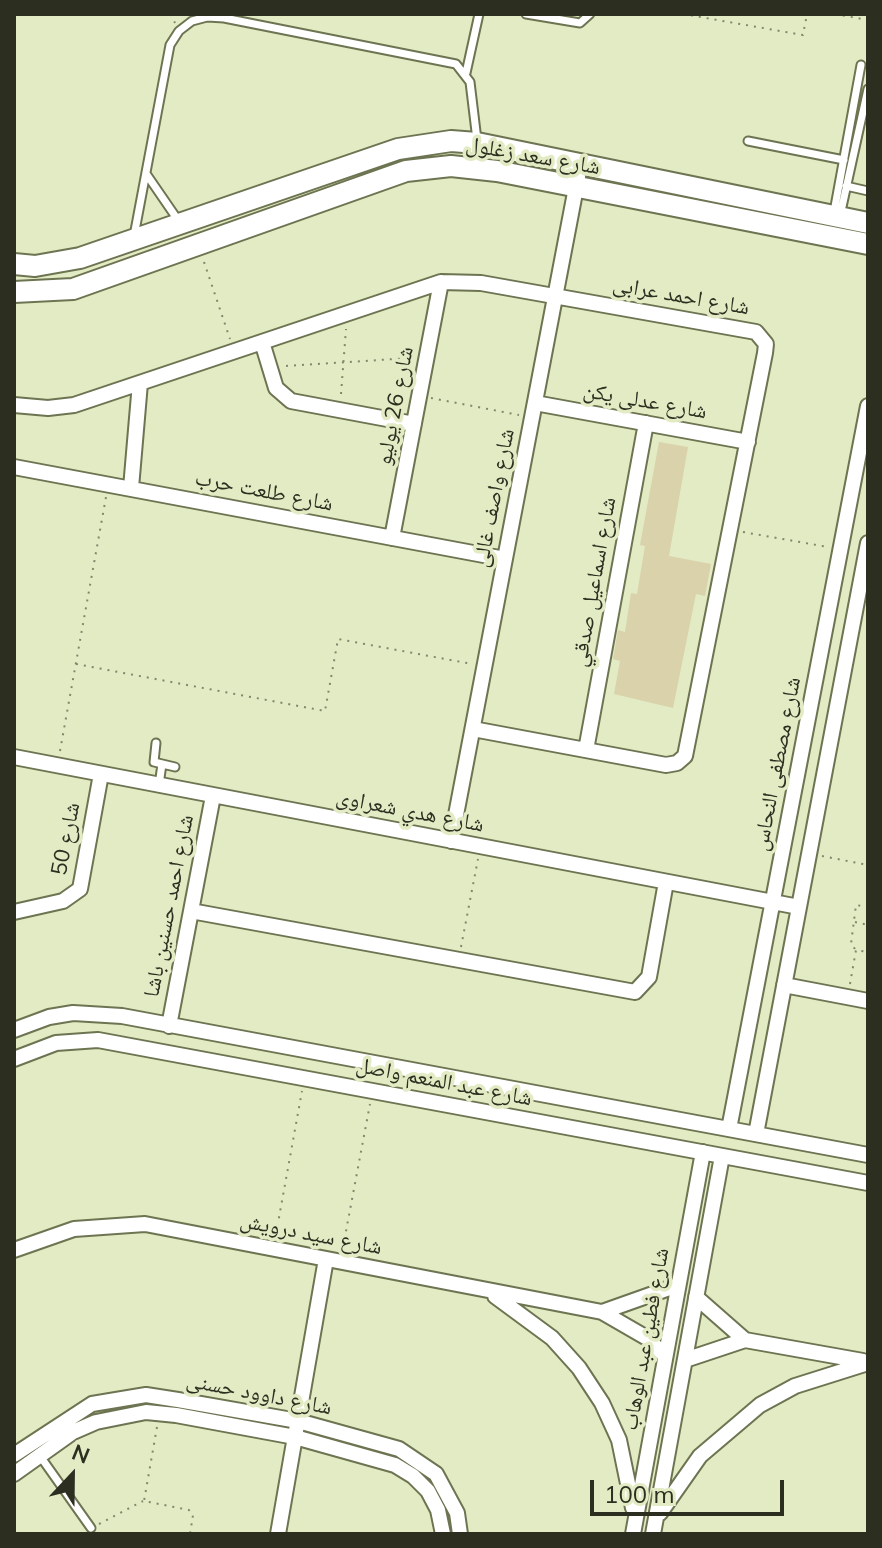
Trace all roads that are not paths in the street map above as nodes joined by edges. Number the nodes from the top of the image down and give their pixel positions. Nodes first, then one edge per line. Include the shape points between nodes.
1 (479, 14) edge
2 (526, 14) edge
3 (590, 14) edge
4 (861, 65) dead end
5 (466, 73) junction
6 (868, 89) edge
7 (748, 141) dead end
8 (477, 143) junction
9 (844, 160) junction
10 (581, 164) junction
11 (147, 175) junction
12 (846, 186) junction
13 (576, 187) junction
14 (868, 191) edge
15 (836, 217) junction
16 (868, 223) edge
17 (180, 224) junction
18 (133, 240) junction
19 (868, 244) edge
20 (194, 247) junction
21 (14, 264) edge
22 (138, 267) junction
23 (441, 282) junction
24 (14, 292) edge
25 (555, 297) junction
26 (262, 342) junction
27 (140, 383) junction
28 (14, 405) edge
29 (868, 406) edge
30 (534, 410) junction
31 (646, 423) junction
32 (414, 424) junction
33 (748, 442) junction
34 (14, 467) edge
35 (131, 488) junction
36 (392, 538) junction
37 (868, 542) edge
38 (842, 544) junction
39 (505, 559) junction
40 (473, 729) junction
41 (156, 743) dead end
42 (586, 750) junction
43 (14, 757) edge
44 (162, 764) junction
45 (175, 767) dead end
46 (101, 774) junction
47 (159, 785) junction
48 (213, 796) junction
49 (451, 841) junction
50 (666, 882) junction
51 (773, 902) junction
52 (799, 907) junction
53 (191, 911) junction
54 (14, 912) edge
55 (784, 985) junction
56 (868, 1001) edge
57 (169, 1026) junction
58 (14, 1030) edge
59 (345, 1058) junction
60 (14, 1059) edge
61 (339, 1085) junction
62 (675, 1119) junction
63 (729, 1129) junction
64 (756, 1134) junction
65 (795, 1141) junction
66 (669, 1146) junction
67 (703, 1152) junction
68 (868, 1155) edge
69 (722, 1156) junction
70 (790, 1169) junction
71 (868, 1183) edge
72 (14, 1250) edge
73 (333, 1260) junction
74 (678, 1285) junction
75 (484, 1290) junction
76 (696, 1297) junction
77 (602, 1312) junction
78 (745, 1340) junction
79 (665, 1356) junction
80 (685, 1360) junction
81 (868, 1363) edge
82 (298, 1421) junction
83 (295, 1437) junction
84 (14, 1455) edge
85 (40, 1456) junction
86 (14, 1474) edge
87 (654, 1527) edge
88 (91, 1528) road end
89 (634, 1528) edge
90 (278, 1534) edge
91 (443, 1534) edge
92 (460, 1534) edge

1 - 5 lane
2 - 3 lane via 580,23
4 - 9 lane
5 - 8 lane
5 - 11 lane via 443,59 224,18 192,21 170,45
6 - 12 lane
7 - 9 lane
8 - 10 street, شارع سعد زغلول
8 - 17 street, شارع سعد زغلول via 437,142 398,149
9 - 15 lane
10 - 13 street, شارع واصف غالى
10 - 15 street, شارع سعد زغلول
11 - 17 lane
11 - 18 lane
12 - 14 lane
12 - 15 lane
13 - 19 street, شارع سعد زغلول
13 - 20 street, شارع سعد زغلول via 474,167 428,167
13 - 25 street, شارع واصف غالى
15 - 16 street, شارع سعد زغلول
17 - 18 street, شارع سعد زغلول
17 - 20 street
18 - 21 street, شارع سعد زغلول via 58,264
18 - 22 street
20 - 22 street, شارع سعد زغلول
22 - 24 street, شارع سعد زغلول via 73,289
23 - 25 street, شارع احمد عرابى via 481,283
23 - 26 street, شارع احمد عرابى
23 - 32 street, شارع 26 يوليو
25 - 30 street, شارع واصف غالى
25 - 33 street, شارع احمد عرابى via 756,332 766,344
26 - 27 street, شارع احمد عرابى
26 - 32 street via 276,388 291,401
27 - 28 street, شارع احمد عرابى via 74,405
27 - 35 street
29 - 38 street, شارع مصطفى النحاس
30 - 31 street, شارع عدلى يكن
30 - 39 street, شارع واصف غالى
31 - 33 street, شارع عدلى يكن
31 - 42 street, شارع اسماعيل صدقي
32 - 36 street, شارع 26 يوليو
33 - 42 street, شارع احمد عرابى via 685,756 666,765
34 - 35 street, شارع طلعت حرب
35 - 36 street, شارع طلعت حرب
36 - 39 street, شارع طلعت حرب
37 - 38 street
37 - 52 street
38 - 51 street, شارع مصطفى النحاس
39 - 40 street, شارع واصف غالى
40 - 42 street, شارع احمد عرابى
40 - 49 street, شارع واصف غالى
41 - 44 lane via 153,761
43 - 46 street, شارع هدي شعراوى
44 - 45 lane
44 - 47 lane
46 - 47 street, شارع هدي شعراوى
46 - 54 street, شارع 50 via 80,889 63,901
47 - 48 street, شارع هدي شعراوى
48 - 49 street, شارع هدي شعراوى
48 - 53 street, شارع احمد حسنين باشا
49 - 50 street, شارع هدي شعراوى
50 - 51 street, شارع هدي شعراوى
50 - 53 street via 649,977 635,992
51 - 52 street, شارع هدي شعراوى
51 - 63 street, شارع مصطفى النحاس
52 - 55 street
53 - 57 street, شارع احمد حسنين باشا
55 - 56 street
55 - 64 street
57 - 58 street, شارع عبد المنعم واصل via 73,1013
57 - 59 street, شارع عبد المنعم واصل
59 - 61 street
59 - 62 street, شارع عبد المنعم واصل
60 - 61 street, شارع عبد المنعم واصل via 56,1043 98,1040
61 - 66 street, شارع عبد المنعم واصل
62 - 63 street, شارع عبد المنعم واصل
62 - 66 street via 665,1131
63 - 64 street, شارع عبد المنعم واصل
64 - 65 street, شارع عبد المنعم واصل
65 - 68 street, شارع عبد المنعم واصل
65 - 70 street via 797,1156
66 - 67 street, شارع عبد المنعم واصل
67 - 69 street, شارع عبد المنعم واصل
67 - 74 street, شارع فطين عبد الوهاب
69 - 70 street, شارع عبد المنعم واصل
69 - 76 street, شارع فطين عبد الوهاب
70 - 71 street, شارع عبد المنعم واصل
72 - 73 street, شارع سيد درويش via 40,1238 109,1224 145,1224
73 - 75 street, شارع سيد درويش
73 - 82 street
74 - 77 street
74 - 79 street, شارع فطين عبد الوهاب
75 - 77 street, شارع سيد درويش
75 - 89 street via 552,1338 602,1403 630,1480
76 - 78 street
76 - 80 street, شارع فطين عبد الوهاب
77 - 79 street, شارع سيد درويش via 647,1338
78 - 80 street
78 - 81 street
79 - 89 street, شارع فطين عبد الوهاب
80 - 87 street, شارع فطين عبد الوهاب
81 - 87 street via 795,1386 728,1429 700,1456
82 - 83 street
82 - 84 street, شارع داوود حسنى via 146,1395 118,1397 68,1417
82 - 92 street, شارع داوود حسنى via 419,1459 448,1492
83 - 85 street, شارع داوود حسنى via 159,1414 121,1415 73,1432
83 - 90 street
83 - 91 street, شارع داوود حسنى via 395,1465 413,1476 438,1510
85 - 86 street, شارع داوود حسنى
85 - 88 lane

